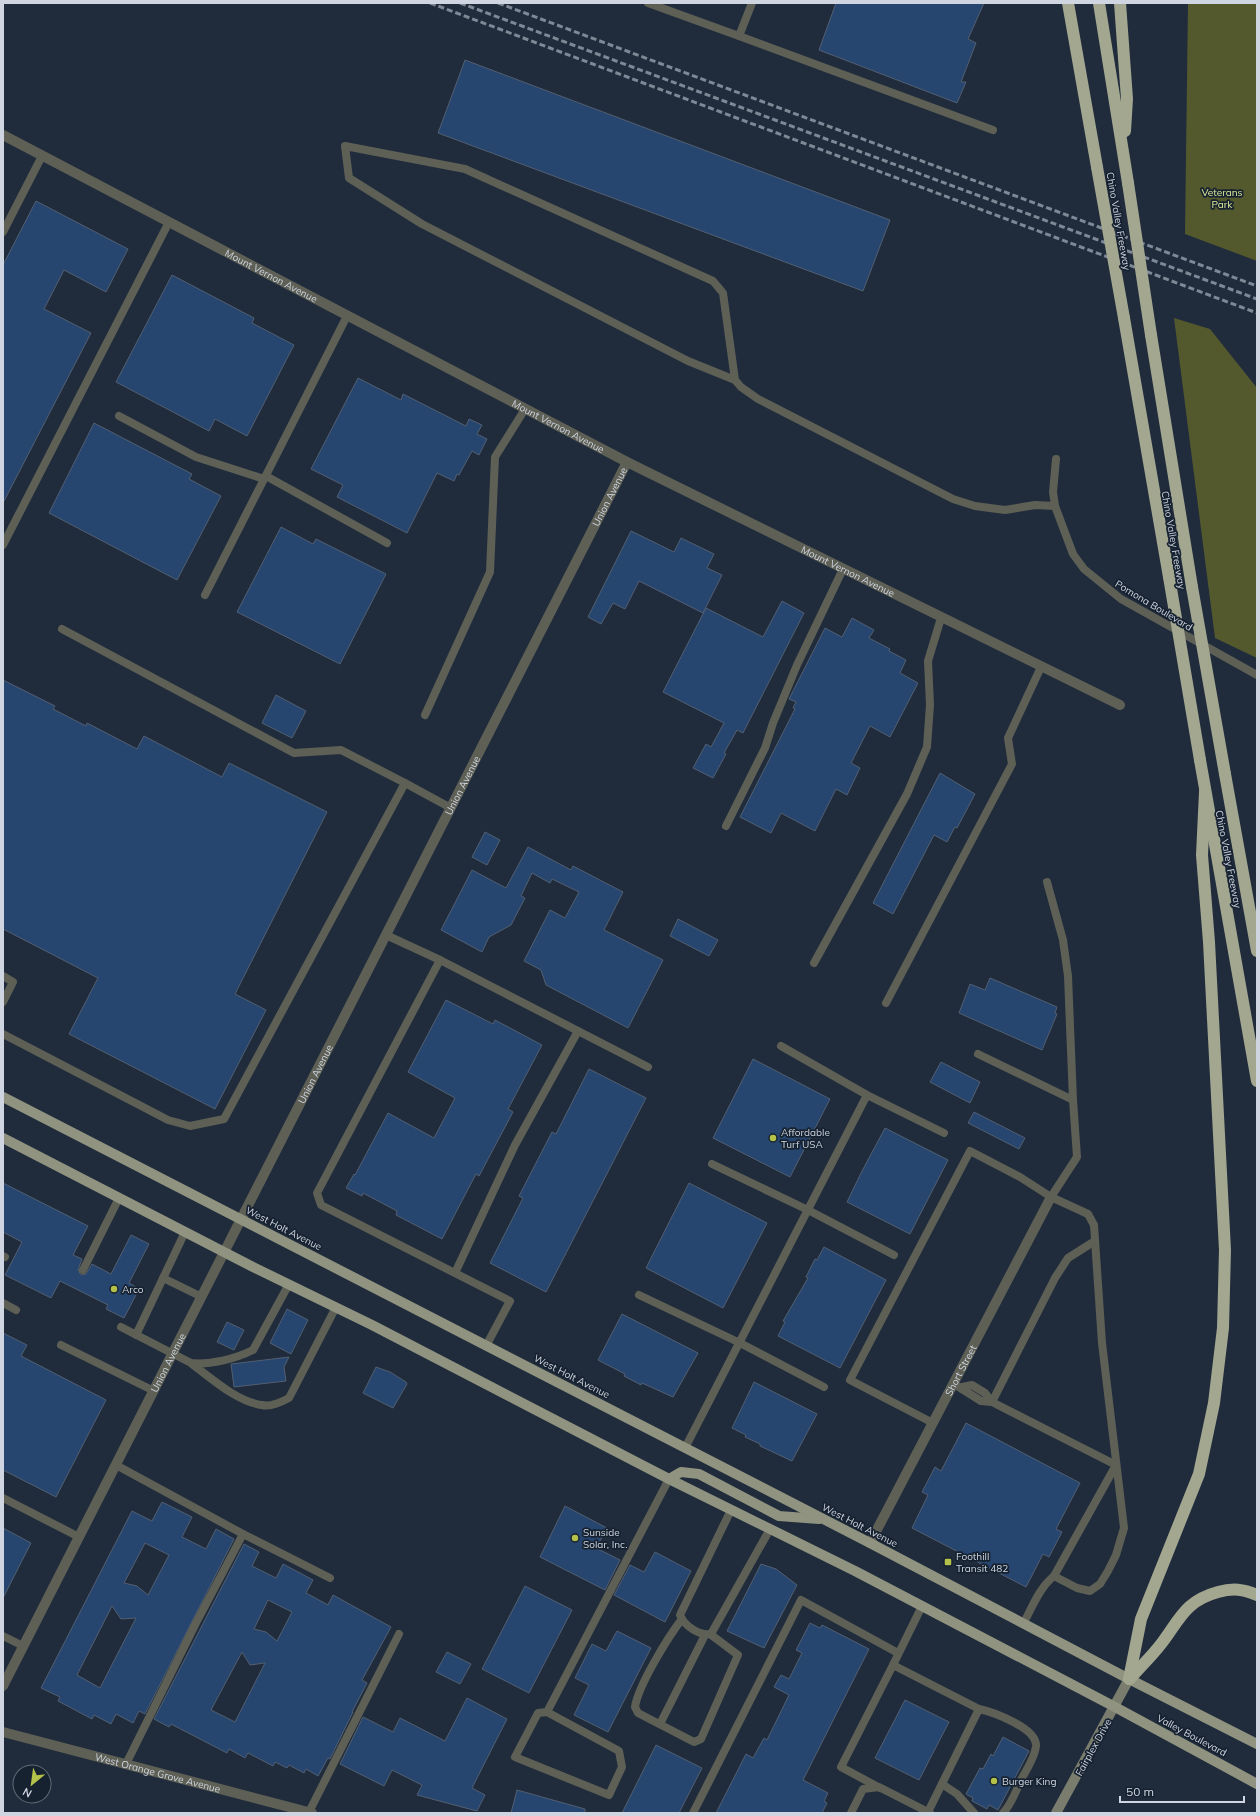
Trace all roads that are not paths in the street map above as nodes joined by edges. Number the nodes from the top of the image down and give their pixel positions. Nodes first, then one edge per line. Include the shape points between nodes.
1 (648, 3) edge
2 (752, 3) edge
3 (1068, 3) edge
4 (1099, 3) edge
5 (1120, 3) edge
6 (739, 36) junction
7 (992, 130) dead end
8 (3, 135) edge
9 (1123, 150) junction
10 (42, 156) junction
11 (169, 222) junction
12 (3, 232) edge
13 (347, 316) junction
14 (735, 380) junction
15 (525, 409) junction
16 (119, 416) dead end
17 (1056, 459) dead end
18 (627, 462) junction
19 (265, 478) junction
20 (1054, 506) junction
21 (386, 543) dead end
22 (3, 545) edge
23 (843, 569) junction
24 (205, 595) dead end
25 (942, 618) junction
26 (62, 629) dead end
27 (1041, 667) junction
28 (1257, 675) edge
29 (1120, 705) dead end
30 (424, 715) dead end
31 (405, 783) junction
32 (1205, 792) junction
33 (451, 808) junction
34 (726, 826) dead end
35 (1047, 882) dead end
36 (386, 935) junction
37 (1257, 951) edge
38 (440, 960) junction
39 (814, 963) dead end
40 (3, 976) edge
41 (3, 1002) edge
42 (886, 1003) dead end
43 (578, 1032) junction
44 (3, 1034) edge
45 (781, 1046) dead end
46 (978, 1054) dead end
47 (648, 1067) dead end
48 (1257, 1081) edge
49 (867, 1095) junction
50 (3, 1097) edge
51 (1073, 1100) junction
52 (944, 1133) dead end
53 (3, 1138) edge
54 (712, 1164) dead end
55 (1051, 1197) junction
56 (119, 1198) junction
57 (808, 1210) junction
58 (241, 1219) junction
59 (185, 1232) junction
60 (1095, 1241) junction
61 (225, 1252) junction
62 (894, 1255) dead end
63 (84, 1270) dead end
64 (455, 1273) junction
65 (163, 1278) junction
66 (289, 1284) junction
67 (639, 1295) dead end
68 (202, 1297) junction
69 (3, 1303) edge
70 (336, 1307) junction
71 (16, 1310) dead end
72 (121, 1327) dead end
73 (136, 1335) junction
74 (740, 1343) junction
75 (61, 1345) dead end
76 (486, 1346) junction
77 (172, 1354) junction
78 (191, 1363) junction
79 (958, 1385) junction
80 (824, 1387) dead end
81 (154, 1391) junction
82 (992, 1402) junction
83 (933, 1423) junction
84 (685, 1448) junction
85 (116, 1465) junction
86 (1116, 1466) junction
87 (669, 1479) junction
88 (3, 1498) edge
89 (731, 1510) junction
90 (823, 1519) junction
91 (770, 1529) junction
92 (243, 1534) junction
93 (80, 1537) junction
94 (870, 1543) junction
95 (1054, 1576) junction
96 (330, 1578) dead end
97 (1257, 1595) edge
98 (922, 1606) junction
99 (682, 1619) junction
100 (1023, 1624) junction
101 (399, 1634) dead end
102 (708, 1635) junction
103 (3, 1636) edge
104 (24, 1646) junction
105 (898, 1653) junction
106 (892, 1665) junction
107 (1129, 1680) junction
108 (3, 1686) edge
109 (1115, 1707) junction
110 (979, 1709) junction
111 (547, 1712) junction
112 (660, 1724) junction
113 (3, 1732) edge
114 (1257, 1744) edge
115 (126, 1764) junction
116 (942, 1784) junction
117 (1257, 1784) edge
118 (880, 1788) junction
119 (929, 1812) edge
120 (311, 1813) edge
121 (693, 1813) edge
122 (851, 1813) edge
123 (974, 1813) edge
124 (1003, 1813) edge
125 (1056, 1813) edge

1 - 6 lane
2 - 6 lane
3 - 32 highway, Chino Valley Freeway, bridge
4 - 9 highway, Chino Valley Freeway
5 - 9 highway via 1127,99
6 - 7 lane
8 - 10 street, Mount Vernon Avenue
9 - 37 highway, Chino Valley Freeway, bridge via 1192,587
10 - 11 street, Mount Vernon Avenue
10 - 12 lane
11 - 13 street, Mount Vernon Avenue
11 - 22 lane
13 - 15 street, Mount Vernon Avenue
13 - 19 lane
14 - 14 lane via 723,293 713,281 465,169 345,146 349,178 422,224 688,361
14 - 20 lane via 758,399 953,499 975,506 1005,510
15 - 18 street, Mount Vernon Avenue
15 - 30 lane via 495,457 490,572
16 - 19 lane via 196,457
17 - 20 lane, Pomona Boulevard
18 - 23 street, Mount Vernon Avenue
18 - 33 street, Union Avenue
19 - 21 lane
19 - 24 lane
20 - 28 lane, Pomona Boulevard via 1073,554 1084,569 1103,585 1121,598
23 - 25 street, Mount Vernon Avenue
23 - 34 lane via 797,665 765,748
25 - 27 street, Mount Vernon Avenue
25 - 39 lane via 928,661 930,705 926,747 907,794
26 - 31 lane via 294,753 341,750
27 - 29 street, Mount Vernon Avenue
27 - 42 lane via 1008,738 1012,764
31 - 33 lane
31 - 44 lane via 224,1119 190,1126 168,1120
32 - 48 highway, Chino Valley Freeway
32 - 107 highway via 1202,855 1225,1250 1223,1328 1214,1403 1199,1474 1141,1619
33 - 36 street, Union Avenue
35 - 51 lane via 1063,940 1068,976
36 - 38 lane
36 - 58 street, Union Avenue
38 - 43 lane
38 - 64 lane via 317,1193 321,1205
40 - 41 lane via 13,982
43 - 47 lane
43 - 64 lane via 515,1145
45 - 49 lane
46 - 51 lane
49 - 52 lane
49 - 57 lane
50 - 58 main road, West Holt Avenue
51 - 55 lane via 1077,1157
53 - 56 main road
54 - 57 lane
55 - 60 lane via 1088,1214 1094,1225
55 - 79 street, Short Street
55 - 83 lane via 1020,1177 970,1151 850,1380
56 - 59 main road
56 - 63 lane
57 - 62 lane
57 - 74 lane
58 - 61 street, Union Avenue
58 - 76 main road, West Holt Avenue
59 - 61 main road
59 - 65 lane
60 - 82 lane via 1068,1258 1055,1278
60 - 86 lane via 1102,1343
61 - 66 main road
61 - 68 street, Union Avenue
64 - 76 lane via 510,1301
65 - 68 lane
65 - 73 lane
66 - 70 main road
66 - 78 lane via 253,1350 244,1355 203,1364
67 - 74 lane
68 - 77 street, Union Avenue
69 - 71 lane
70 - 78 lane via 289,1398 278,1404 262,1406 242,1399
70 - 87 main road
72 - 73 lane
73 - 77 lane
74 - 80 lane
74 - 84 lane
75 - 81 lane
76 - 84 main road, West Holt Avenue
77 - 78 lane
77 - 81 street, Union Avenue
79 - 82 lane via 967,1394 981,1401
79 - 83 street, Short Street
81 - 85 street, Union Avenue
82 - 86 lane
83 - 94 street, Short Street
84 - 90 main road, West Holt Avenue
85 - 92 lane
85 - 93 street, Union Avenue
86 - 95 lane
86 - 95 lane via 1124,1528 1108,1571 1100,1584 1090,1591 1077,1588
87 - 89 main road
87 - 90 main road via 681,1472 698,1474 779,1516
87 - 111 lane
88 - 93 lane
89 - 91 main road
89 - 99 lane via 682,1610
90 - 94 main road, West Holt Avenue
91 - 98 main road
91 - 102 lane
92 - 96 lane
92 - 115 lane
93 - 104 street, Union Avenue
94 - 100 main road, West Holt Avenue
95 - 100 lane via 1038,1595
97 - 107 highway via 1247,1590 1232,1588 1203,1596 1191,1604 1160,1646
98 - 105 lane
98 - 109 main road
99 - 102 lane via 689,1626
99 - 112 lane via 644,1683 635,1707 638,1713
100 - 107 main road, West Holt Avenue
101 - 120 lane
102 - 112 lane
102 - 112 lane via 736,1653 737,1657 701,1739 694,1742
103 - 104 lane
104 - 108 street, Union Avenue
105 - 106 lane
105 - 121 lane via 801,1600
106 - 110 lane
106 - 118 lane via 841,1767
107 - 109 main road, Fairplex Drive
107 - 114 main road, Valley Boulevard
109 - 117 main road, Valley Boulevard
109 - 125 main road, Fairplex Drive
110 - 116 lane
110 - 124 lane via 989,1711 1023,1728 1034,1738 1036,1746 1033,1758
111 - 111 lane via 619,1751 622,1767 609,1795 516,1757 538,1713
113 - 115 street, West Orange Grove Avenue
115 - 120 street, West Orange Grove Avenue
116 - 119 lane
116 - 123 lane via 958,1794
118 - 119 lane
118 - 122 lane via 863,1789

